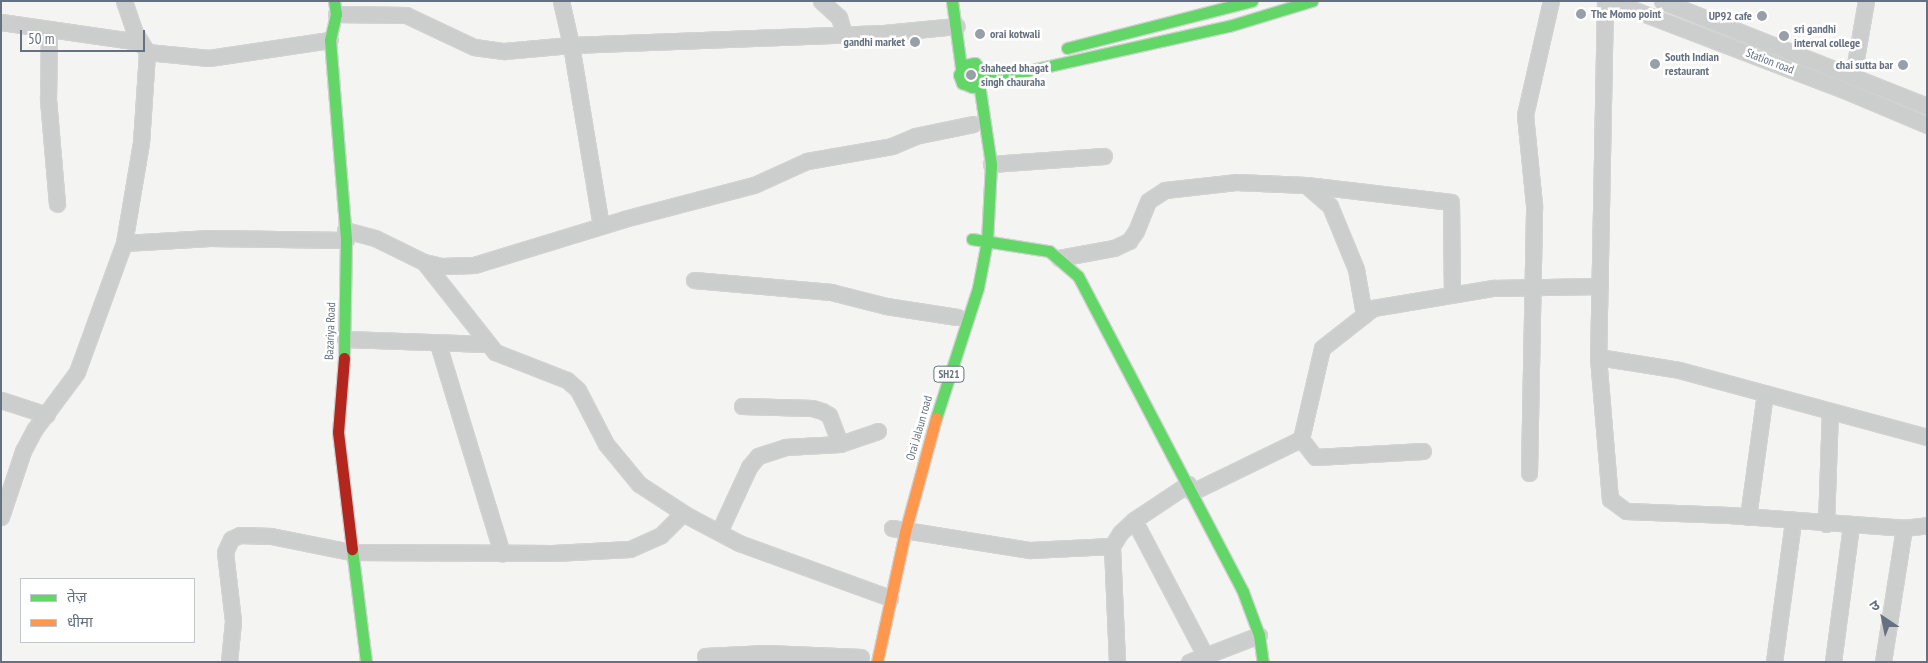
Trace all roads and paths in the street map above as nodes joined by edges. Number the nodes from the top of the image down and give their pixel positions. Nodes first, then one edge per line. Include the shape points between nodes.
1 (124, 1) edge
2 (561, 1) edge
3 (821, 1) edge
4 (952, 1) edge
5 (964, 1) edge
6 (1252, 1) edge
7 (1312, 1) edge
8 (1551, 1) edge
9 (1605, 1) edge
10 (1612, 1) edge
11 (1662, 1) edge
12 (1866, 1) edge
13 (335, 8) edge
14 (1, 22) edge
15 (963, 27) junction
16 (50, 30) junction
17 (844, 35) junction
18 (330, 40) junction
19 (571, 45) junction
20 (143, 47) junction
21 (1053, 52) dead end
22 (961, 68) junction
23 (1853, 76) junction
24 (977, 84) junction
25 (1927, 105) edge
26 (973, 124) junction
27 (1927, 125) edge
28 (974, 140) dead end
29 (1104, 156) dead end
30 (991, 164) junction
31 (1306, 185) junction
32 (57, 204) dead end
33 (601, 226) junction
34 (346, 235) junction
35 (972, 239) dead end
36 (987, 241) junction
37 (124, 243) junction
38 (1059, 258) junction
39 (424, 262) junction
40 (694, 280) dead end
41 (1600, 286) junction
42 (1530, 287) junction
43 (963, 291) dead end
44 (1452, 294) junction
45 (1364, 315) junction
46 (957, 318) junction
47 (345, 339) junction
48 (438, 344) junction
49 (487, 344) junction
50 (1598, 357) junction
51 (1765, 393) junction
52 (1, 400) edge
53 (742, 406) dead end
54 (1830, 412) junction
55 (47, 415) junction
56 (933, 427) junction
57 (878, 431) dead end
58 (1927, 438) edge
59 (1301, 439) junction
60 (840, 444) junction
61 (1423, 451) dead end
62 (1529, 473) dead end
63 (1190, 488) junction
64 (683, 513) junction
65 (1, 517) edge
66 (1748, 517) junction
67 (1134, 520) junction
68 (1793, 522) junction
69 (1826, 524) junction
70 (1851, 525) junction
71 (1927, 525) edge
72 (1904, 528) junction
73 (895, 529) junction
74 (719, 532) junction
75 (1112, 546) junction
76 (351, 552) junction
77 (502, 553) junction
78 (890, 598) junction
79 (1259, 635) junction
80 (861, 655) edge
81 (705, 656) dead end
82 (1205, 656) junction
83 (879, 661) edge
84 (229, 662) edge
85 (366, 662) edge
86 (1116, 662) edge
87 (1189, 662) edge
88 (1263, 662) edge
89 (1774, 662) edge
90 (1833, 662) edge
91 (1883, 662) edge

1 - 20 street
2 - 19 street
3 - 17 street via 839,17
4 - 15 street
5 - 15 street
6 - 21 street
7 - 24 street via 1229,26
8 - 42 street via 1525,114 1534,205
9 - 41 street
10 - 27 street, Station road via 1850,92
11 - 23 street, Station road
12 - 23 street
13 - 18 street, Bazariya Road
13 - 19 street via 406,15 488,50
14 - 16 street
15 - 17 street
15 - 22 street
16 - 20 street
16 - 32 street via 48,100
17 - 19 street
18 - 20 street via 209,58
18 - 34 street, Bazariya Road
19 - 33 street
20 - 37 street via 141,143
22 - 24 street, Orai Jalaun road / SH21 via 960,79
22 - 24 street, Orai Jalaun road / SH21 via 980,62
23 - 25 street, Station road
24 - 26 street, Orai Jalaun road / SH21
24 - 30 street, Orai Jalaun road / SH21
26 - 28 street, Orai Jalaun road / SH21
26 - 33 street via 916,136 892,146 807,161 754,185
29 - 30 street
30 - 36 street, Orai Jalaun road / SH21
31 - 38 street via 1236,182 1165,190 1148,201 1129,241 1114,248
31 - 44 street via 1451,202
31 - 45 street via 1330,206 1356,269
33 - 39 street via 474,265 442,266
34 - 37 street
34 - 39 street via 374,238
34 - 47 street, Bazariya Road
35 - 36 street
36 - 38 street via 1033,247
36 - 56 street, Orai Jalaun road / SH21 via 975,296
37 - 55 street via 77,372
38 - 63 street via 1078,276
39 - 49 street
40 - 46 street via 831,292 886,306
41 - 42 street
41 - 50 street
42 - 44 street
42 - 62 street
43 - 46 street, Orai Jalaun road / SH21
44 - 45 street via 1374,308
45 - 59 street via 1322,348
46 - 56 street, Orai Jalaun road / SH21 via 921,425
47 - 48 street
47 - 76 street, Bazariya Road via 338,432
48 - 49 street
48 - 77 street
49 - 64 street via 505,358 554,372 567,380 578,390 622,467 639,484
50 - 51 street via 1679,370
50 - 66 street via 1607,486 1616,506 1626,511
51 - 54 street
51 - 66 street
52 - 55 street
53 - 60 street via 822,411 829,415
54 - 58 street
54 - 69 street
55 - 65 street via 34,430 23,452
56 - 73 street, Orai Jalaun road / SH21
57 - 60 street
59 - 61 street via 1316,457
59 - 63 street
60 - 74 street via 785,447 758,456 749,467
63 - 67 street
63 - 79 street via 1243,592
64 - 74 street
64 - 77 street via 655,539 630,549
66 - 68 street
67 - 75 street
67 - 82 street
68 - 69 street
68 - 89 street
69 - 70 street
70 - 72 street
70 - 90 street
71 - 72 street
72 - 91 street
73 - 75 street via 1030,550
73 - 78 street, Orai Jalaun road / SH21
74 - 78 street via 739,543
75 - 86 street
76 - 77 street
76 - 84 street via 271,536 240,535 231,539 225,552 233,622
76 - 85 street, Bazariya Road
78 - 83 street, Orai Jalaun road / SH21
79 - 82 street
79 - 88 street
80 - 81 street
82 - 87 street

